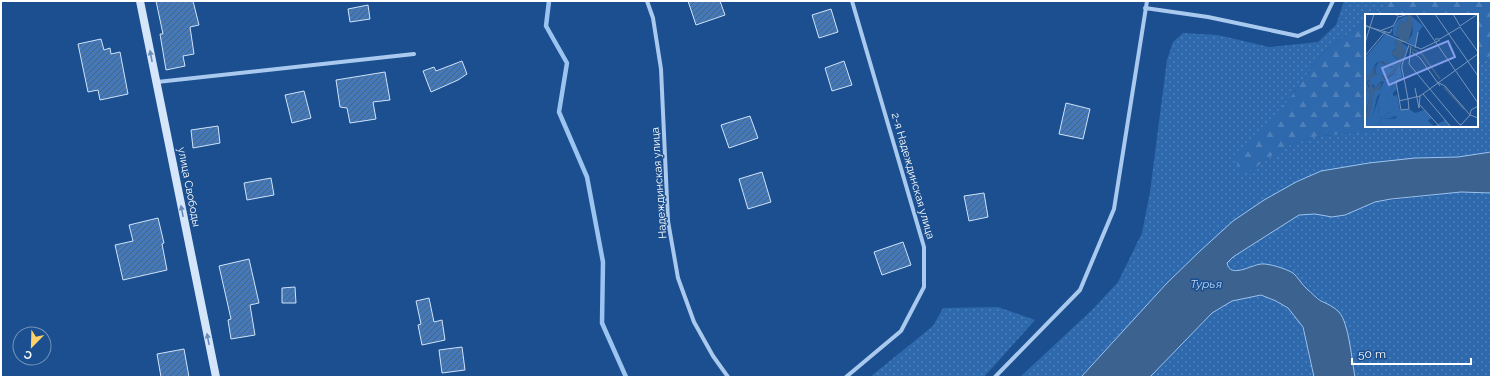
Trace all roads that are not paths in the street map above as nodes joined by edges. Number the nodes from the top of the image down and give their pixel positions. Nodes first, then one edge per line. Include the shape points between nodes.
1 (140, 1) edge
2 (647, 1) edge
3 (852, 1) edge
4 (1147, 1) edge
5 (1333, 1) edge
6 (1146, 8) junction
7 (414, 54) dead end
8 (156, 82) junction
9 (216, 377) edge
10 (728, 377) edge
11 (846, 377) edge
12 (995, 377) edge

8 -> 1 main road, улица Свободы
2 - 10 street, Надеждинская улица via 654,18 661,69 668,221 678,278 694,322
3 - 11 street, 2-я Надеждинская улица via 924,247 924,287 901,331
4 - 6 street
5 - 6 street via 1322,26 1298,36 1208,17
6 - 12 street via 1114,209 1080,290
7 - 8 street
9 -> 8 main road, улица Свободы

